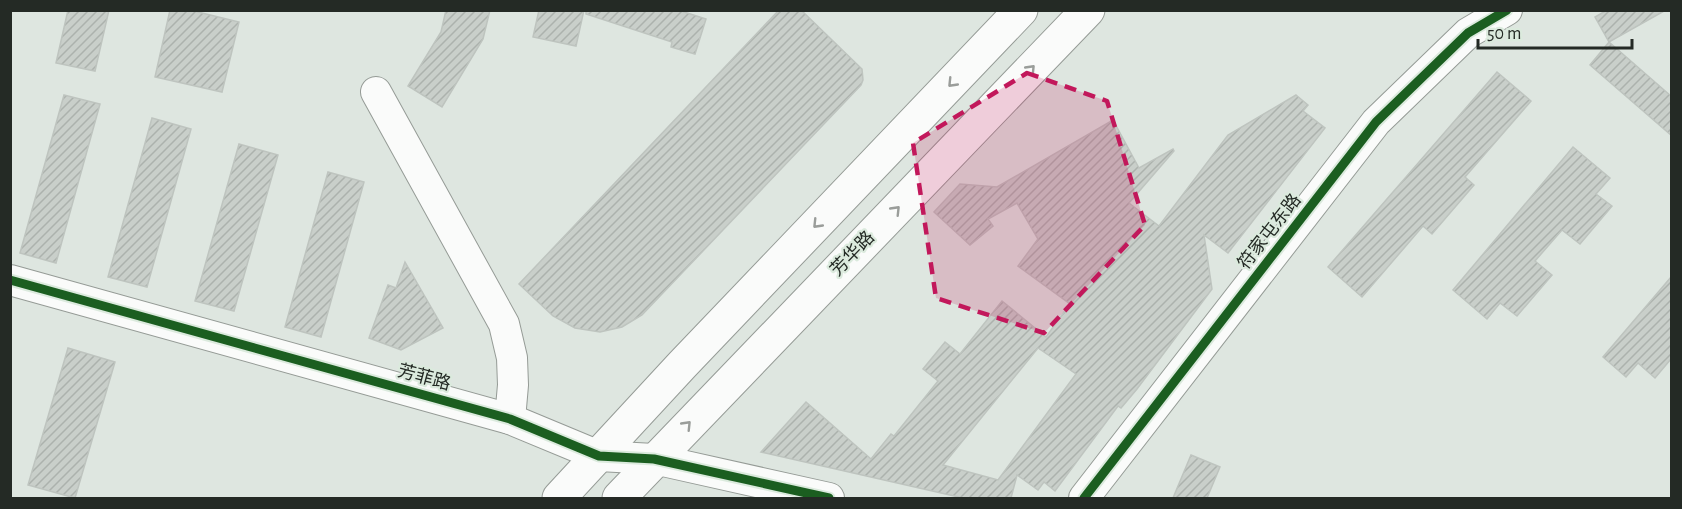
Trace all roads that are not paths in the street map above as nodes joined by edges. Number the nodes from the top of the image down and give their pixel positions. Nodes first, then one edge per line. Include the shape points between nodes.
1 (1021, 10) edge
2 (1088, 10) edge
3 (1507, 10) edge
4 (376, 92) dead end
5 (10, 280) edge
6 (510, 419) junction
7 (599, 456) junction
8 (654, 459) junction
9 (559, 498) edge
10 (619, 498) edge
11 (829, 498) edge
12 (1084, 498) edge

1 -> 7 main road
8 -> 2 main road, 芳华路
3 - 12 street, 符家屯东路 via 1468,33 1376,122
4 - 6 street via 504,324 512,358
5 - 6 street, 芳菲路
6 - 7 street, 芳菲路
7 - 8 street, 芳菲路
7 - 9 main road
8 - 10 main road, 芳华路
8 - 11 street, 芳菲路

